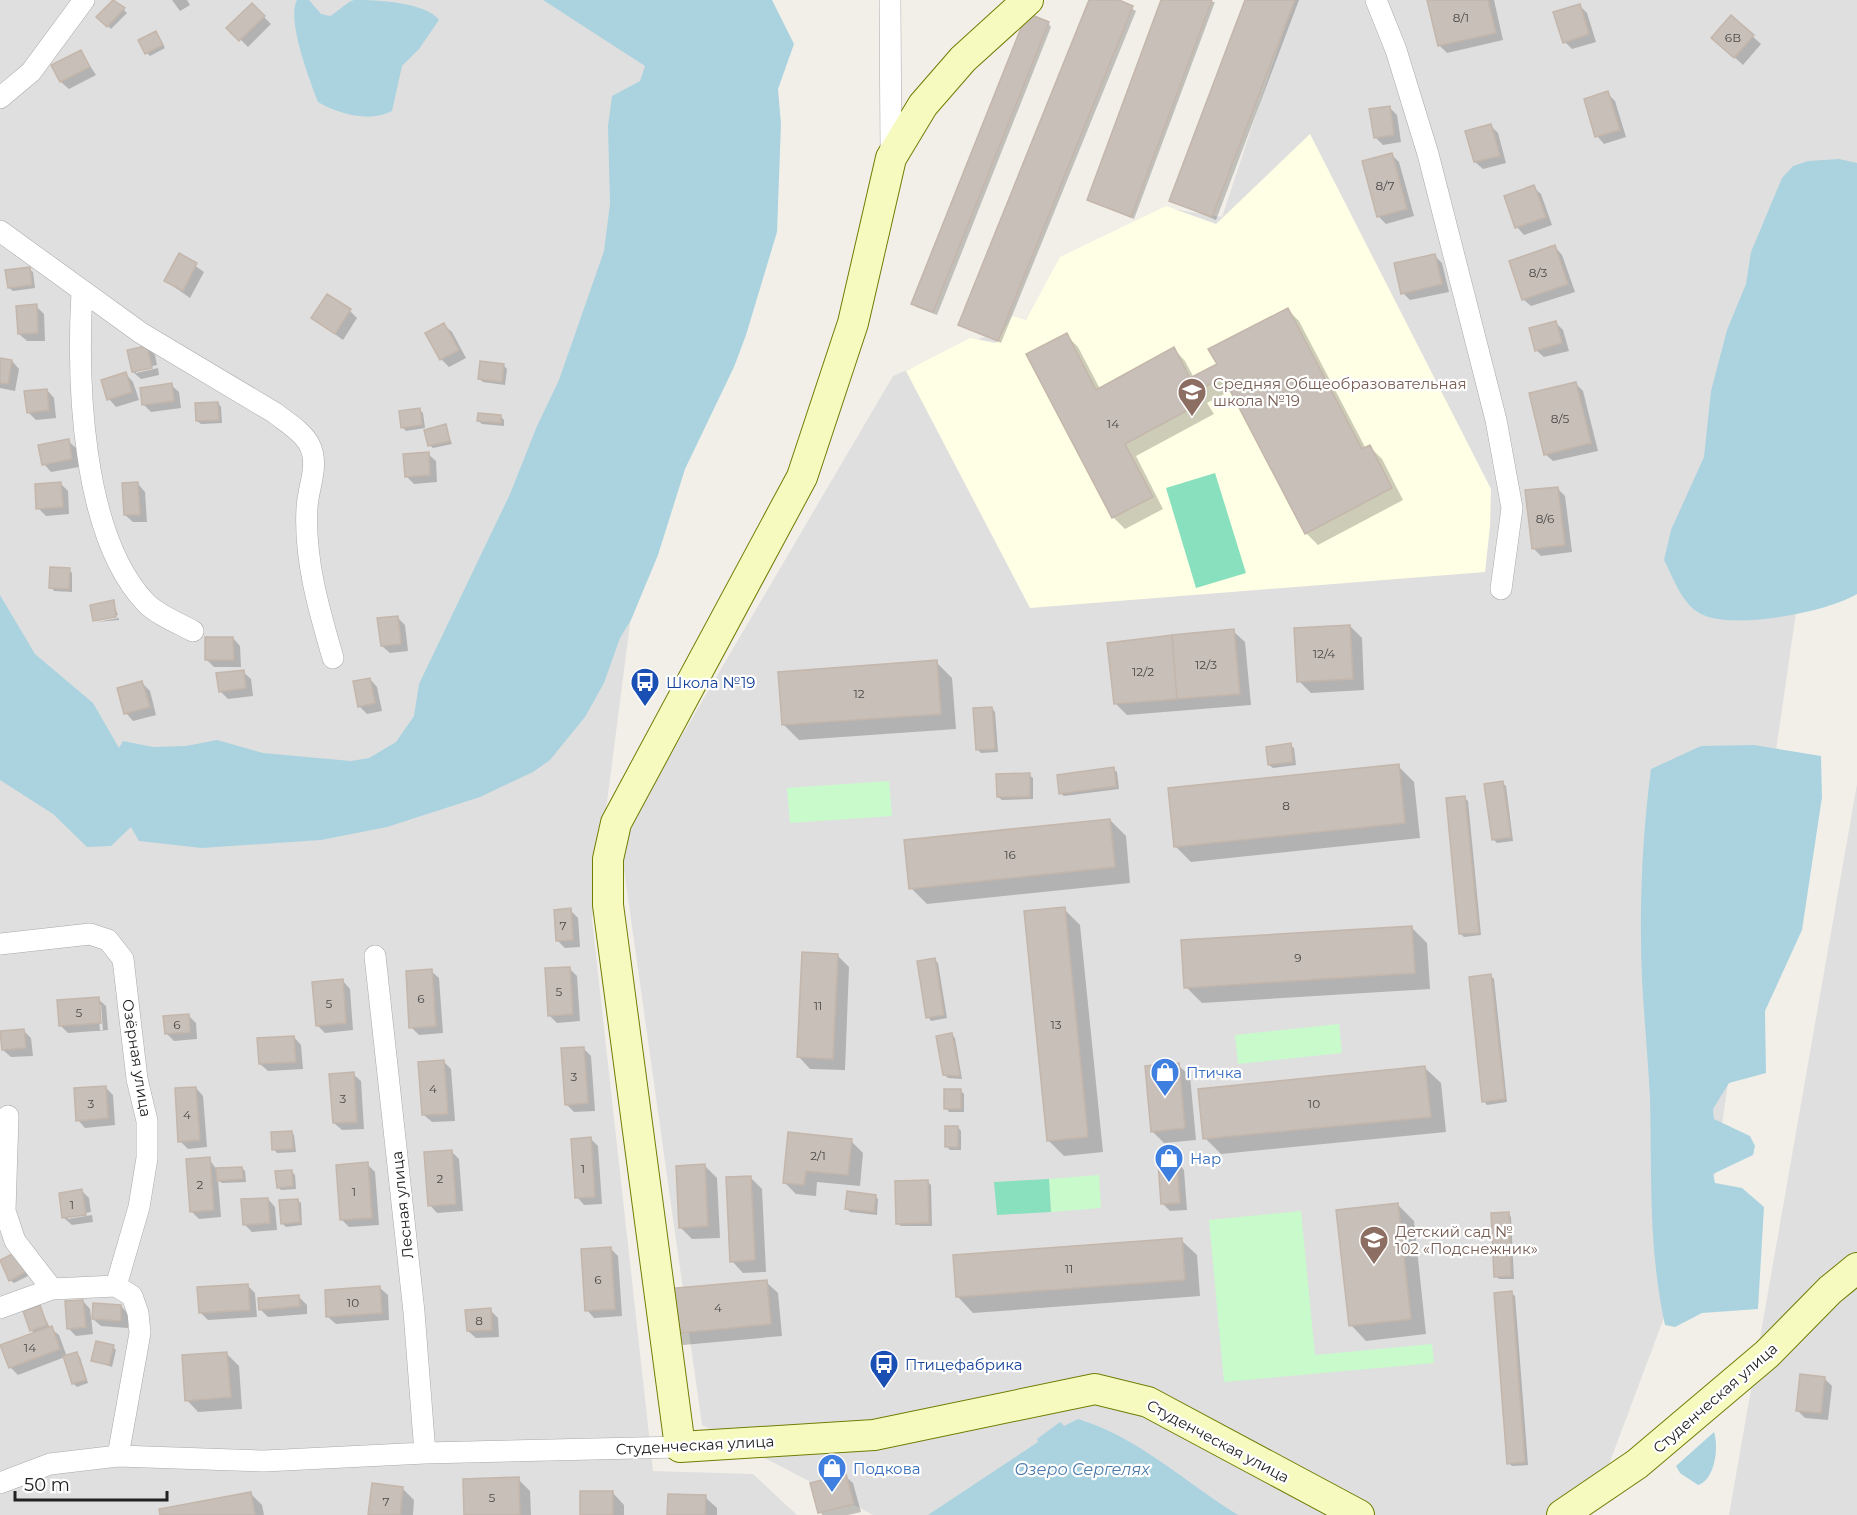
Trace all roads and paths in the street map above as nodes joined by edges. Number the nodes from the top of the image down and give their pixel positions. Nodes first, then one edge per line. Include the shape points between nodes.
1 (84, 0) edge
2 (890, 0) edge
3 (1029, 0) edge
4 (1376, 0) edge
5 (0, 98) edge
6 (891, 158) junction
7 (0, 231) edge
8 (82, 292) junction
9 (1501, 589) dead end
10 (193, 631) dead end
11 (333, 658) dead end
12 (0, 944) edge
13 (375, 957) dead end
14 (8, 1116) dead end
15 (1857, 1268) edge
16 (116, 1286) junction
17 (52, 1289) junction
18 (0, 1308) edge
19 (680, 1447) junction
20 (425, 1453) junction
21 (118, 1456) junction
22 (0, 1483) edge
23 (1359, 1515) edge
24 (1563, 1515) edge

1 - 5 street via 31,72
2 - 6 street
3 - 6 street via 963,59 930,97
4 - 9 street via 1428,154 1496,420 1512,508
6 - 19 street via 853,323 802,477 616,823 608,859 608,904
7 - 8 street
8 - 10 street via 79,346 90,474 113,551 147,604
8 - 11 street via 141,333 275,413 309,444 315,465 307,508 311,575
12 - 16 street, Озёрная улица via 90,934 108,940 123,959 137,1079 147,1121 147,1158 139,1207
13 - 20 street, Лесная улица via 414,1312
14 - 17 street via 5,1211 15,1241
15 - 24 street, Студенческая улица via 1767,1354 1637,1464
16 - 17 street
16 - 21 street via 132,1296 140,1333
17 - 18 street
19 - 20 street, Студенческая улица
19 - 23 street, Студенческая улица via 874,1435 1095,1389 1148,1402
20 - 21 street, Студенческая улица via 264,1461
21 - 22 street, Студенческая улица via 50,1464

